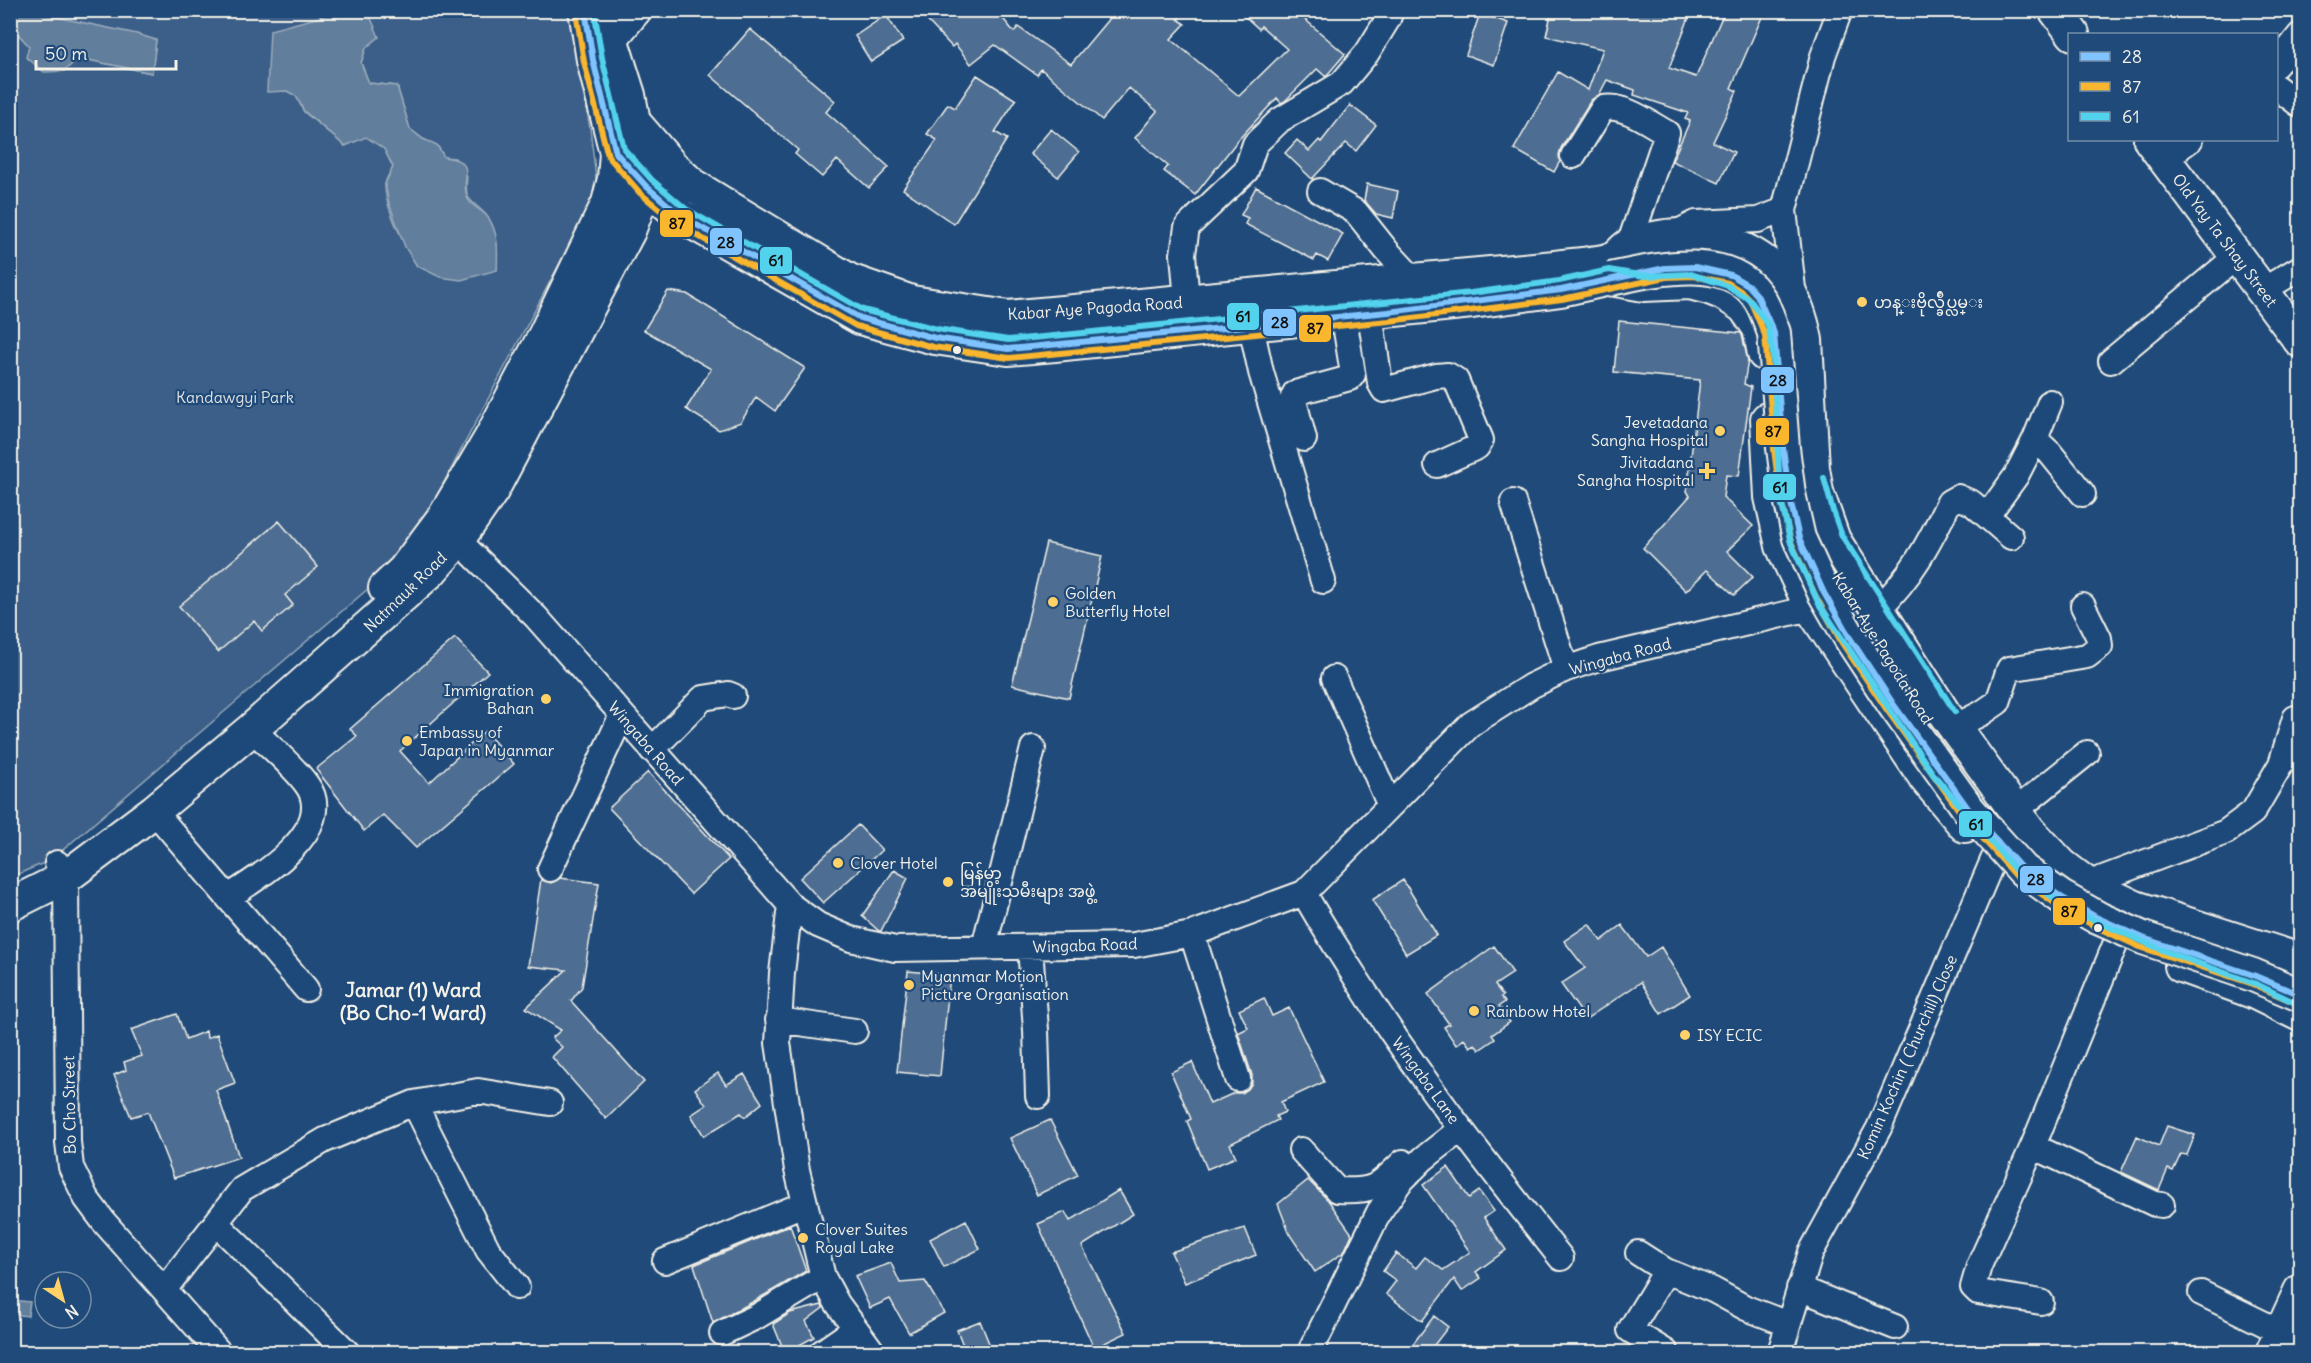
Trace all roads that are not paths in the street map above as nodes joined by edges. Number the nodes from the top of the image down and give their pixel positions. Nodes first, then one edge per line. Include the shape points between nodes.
1 (585, 10) edge
2 (635, 10) edge
3 (1391, 10) edge
4 (1840, 10) edge
5 (2055, 10) edge
6 (2072, 33) edge
7 (2301, 34) edge
8 (603, 36) edge
9 (2278, 64) edge
10 (2278, 88) edge
11 (2301, 105) edge
12 (634, 122) junction
13 (2186, 141) edge
14 (2157, 149) edge
15 (616, 153) junction
16 (1574, 156) dead end
17 (646, 186) junction
18 (694, 186) junction
19 (1320, 191) dead end
20 (1784, 210) junction
21 (681, 216) junction
22 (615, 226) junction
23 (1672, 235) junction
24 (2236, 257) junction
25 (1618, 261) junction
26 (2301, 268) edge
27 (1415, 281) junction
28 (2263, 290) junction
29 (1187, 302) junction
30 (1795, 302) junction
31 (1351, 306) junction
32 (1251, 326) junction
33 (2301, 341) edge
34 (2111, 361) dead end
35 (2050, 402) dead end
36 (1304, 439) dead end
37 (2035, 439) junction
38 (1437, 465) dead end
39 (2083, 494) dead end
40 (1513, 502) dead end
41 (1987, 516) junction
42 (452, 527) junction
43 (2011, 537) dead end
44 (1323, 581) dead end
45 (2083, 606) dead end
46 (1811, 608) junction
47 (1878, 609) junction
48 (1566, 669) junction
49 (1334, 678) dead end
50 (284, 688) junction
51 (733, 696) dead end
52 (622, 715) junction
53 (2295, 717) dead end
54 (1954, 727) junction
55 (252, 729) junction
56 (1033, 748) dead end
57 (652, 750) junction
58 (2087, 753) dead end
59 (1390, 806) junction
60 (2015, 811) junction
61 (134, 818) junction
62 (1994, 860) junction
63 (550, 869) dead end
64 (62, 870) junction
65 (10, 884) edge
66 (2086, 884) junction
67 (1304, 893) junction
68 (228, 897) junction
69 (10, 905) edge
70 (790, 905) junction
71 (2135, 907) junction
72 (1192, 934) junction
73 (2117, 940) junction
74 (984, 947) junction
75 (1030, 947) junction
76 (2301, 960) edge
77 (2301, 977) edge
78 (306, 989) dead end
79 (2301, 995) edge
80 (2301, 1014) edge
81 (778, 1020) junction
82 (855, 1031) dead end
83 (1239, 1079) dead end
84 (1038, 1096) dead end
85 (414, 1103) junction
86 (550, 1103) dead end
87 (1456, 1123) junction
88 (2033, 1146) junction
89 (1301, 1150) dead end
90 (804, 1204) junction
91 (2162, 1205) dead end
92 (216, 1223) junction
93 (1638, 1254) dead end
94 (1561, 1258) dead end
95 (665, 1260) dead end
96 (1666, 1271) junction
97 (823, 1277) junction
98 (517, 1287) dead end
99 (1799, 1287) junction
100 (164, 1290) junction
101 (2301, 1291) edge
102 (2201, 1293) dead end
103 (2041, 1302) dead end
104 (1788, 1324) junction
105 (1895, 1327) dead end
106 (855, 1329) junction
107 (722, 1334) dead end
108 (2277, 1342) edge
109 (219, 1353) edge
110 (347, 1353) edge
111 (822, 1353) edge
112 (873, 1353) edge
113 (1310, 1353) edge
114 (1666, 1353) edge
115 (1780, 1353) edge

1 - 8 main road
2 - 8 main road
3 - 29 street via 1367,53 1342,83 1280,120 1255,144 1246,171 1187,227
4 - 20 street via 1823,56
5 - 6 main road
7 - 9 street
8 - 12 main road via 629,95
8 - 15 main road
10 - 11 street
12 - 17 main road
12 - 18 main road, Kabar Aye Pagoda Road
13 - 14 street
14 - 24 main road, Old Yay Ta Shay Street
15 - 17 main road, Kabar Aye Pagoda Road
15 - 22 main road, Natmauk Road
16 - 25 street via 1603,108 1627,112 1667,133
17 - 18 main road
17 - 21 main road, Kabar Aye Pagoda Road
17 - 22 main road
18 - 29 main road, Kabar Aye Pagoda Road via 849,280 912,302 1008,317
19 - 27 street via 1356,213
20 - 23 street via 1758,220 1696,224
20 - 30 street
21 - 22 main road
21 - 32 main road, Kabar Aye Pagoda Road via 860,318 935,338 1008,349
22 - 42 main road, Natmauk Road via 501,419
23 - 25 main road, Kabar Aye Pagoda Road via 1655,237
23 - 30 main road, Kabar Aye Pagoda Road via 1702,237 1744,250 1785,283
24 - 28 main road, Old Yay Ta Shay Street
24 - 34 street
25 - 27 main road, Kabar Aye Pagoda Road
25 - 31 main road, Kabar Aye Pagoda Road via 1561,291
25 - 46 main road, Kabar Aye Pagoda Road via 1644,285 1690,283 1709,288 1744,307 1759,328 1772,497 1782,546
25 - 77 main road, Kabar Aye Pagoda Road via 1688,249 1717,254 1741,263 1774,294 1788,330 1802,475 1818,534 1851,598 1913,700 1989,804 2036,860 2079,890 2141,923
25 - 79 main road, Kabar Aye Pagoda Road, bridge via 1665,268 1695,267 1731,275 1757,295 1774,333 1787,477 1806,555 1845,629 1894,705 1970,811 2023,870 2098,918
26 - 28 street
27 - 31 main road, Kabar Aye Pagoda Road
28 - 33 main road, Old Yay Ta Shay Street
29 - 31 main road, Kabar Aye Pagoda Road
30 - 47 main road, Kabar Aye Pagoda Road via 1806,340 1817,492 1834,540
31 - 32 main road, Kabar Aye Pagoda Road
31 - 36 street via 1353,374 1295,393
31 - 38 street via 1384,390 1436,376 1448,375 1456,380 1481,440 1477,447
32 - 44 street
35 - 37 street
37 - 39 street
37 - 41 street via 2016,476
40 - 48 street
41 - 43 street
41 - 47 street via 1972,503 1953,498 1917,563
42 - 50 main road, Natmauk Road via 346,622
42 - 52 street, Wingaba Road
45 - 54 street via 2100,646 2087,656 2008,669 1998,702
46 - 48 street, Wingaba Road
46 - 62 main road, Kabar Aye Pagoda Road via 1926,779
47 - 54 main road, Kabar Aye Pagoda Road
48 - 59 street, Wingaba Road via 1471,724
49 - 59 street
50 - 55 main road, Natmauk Road
50 - 61 main road, Natmauk Road
51 - 57 street via 703,698
52 - 57 street, Wingaba Road
52 - 63 street
53 - 66 street via 2281,764 2253,812 2226,832
54 - 60 main road, Kabar Aye Pagoda Road
55 - 61 main road, Natmauk Road
55 - 68 street via 308,786 312,816 290,853
56 - 74 street
57 - 70 street, Wingaba Road
58 - 60 street
59 - 67 street, Wingaba Road
60 - 66 main road, Kabar Aye Pagoda Road via 2044,849
61 - 64 main road, Natmauk Road
61 - 68 street
62 - 73 main road, Kabar Aye Pagoda Road via 2009,877 2050,907
62 - 99 street, Komin Kochin ( Churchill) Close via 1879,1128 1811,1252
64 - 65 main road, Natmauk Road
64 - 69 main road, Natmauk Road
64 - 100 street, Bo Cho Street via 71,1167 86,1198 104,1222
66 - 71 main road, Kabar Aye Pagoda Road
67 - 72 street, Wingaba Road
67 - 87 street, Wingaba Lane via 1380,1015
68 - 78 street
70 - 74 street, Wingaba Road via 819,925 851,939 895,949
70 - 81 street
71 - 73 main road
71 - 76 main road, Kabar Aye Pagoda Road
72 - 75 street, Wingaba Road via 1134,945
72 - 83 street
73 - 80 main road, Kabar Aye Pagoda Road
73 - 88 street
74 - 75 street, Wingaba Road
75 - 84 street
81 - 82 street
81 - 90 street via 778,1043
85 - 86 street via 478,1091
85 - 92 street via 325,1140 242,1189
85 - 98 street via 488,1250
87 - 89 street via 1368,1190 1337,1190
87 - 94 street, Wingaba Lane
87 - 113 street via 1400,1182 1379,1212
88 - 91 street
88 - 103 street via 1973,1287 1978,1292
90 - 95 street
90 - 97 street
92 - 100 street
92 - 110 street
93 - 96 street
96 - 104 street
96 - 114 street via 1630,1330
97 - 106 street
97 - 107 street
99 - 104 street, Komin Kochin ( Churchill) Close
99 - 105 street
100 - 109 street, Bo Cho Street
101 - 108 main road
102 - 108 street
104 - 115 street, Komin Kochin ( Churchill) Close
106 - 111 street
106 - 112 street

